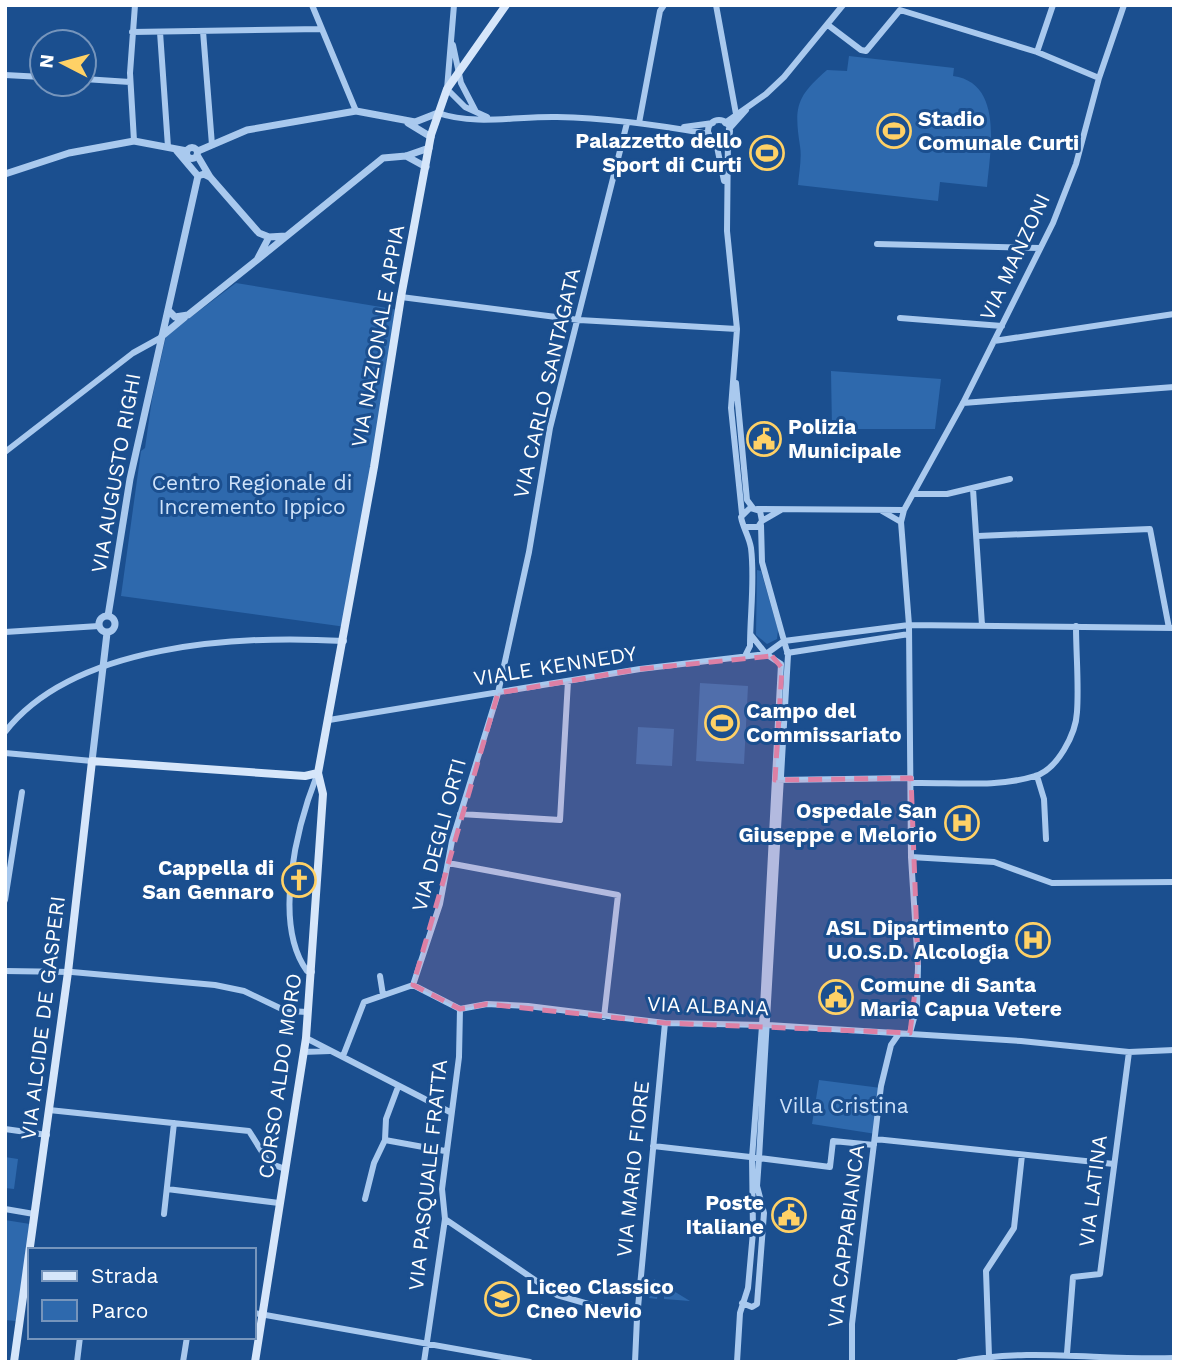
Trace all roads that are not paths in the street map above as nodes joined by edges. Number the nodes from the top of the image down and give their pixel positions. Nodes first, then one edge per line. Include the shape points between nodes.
1 (135, 5) edge
2 (312, 5) edge
3 (454, 5) edge
4 (506, 5) edge
5 (664, 5) edge
6 (716, 5) edge
7 (843, 5) edge
8 (1053, 5) edge
9 (1124, 5) edge
10 (828, 25) junction
11 (322, 29) junction
12 (452, 30) junction
13 (203, 31) junction
14 (132, 32) junction
15 (160, 32) junction
16 (1037, 52) junction
17 (459, 72) junction
18 (5, 75) edge
19 (28, 76) edge
20 (1099, 78) junction
21 (98, 80) edge
22 (130, 82) junction
23 (447, 89) junction
24 (749, 106) junction
25 (356, 111) junction
26 (438, 113) junction
27 (736, 114) junction
28 (492, 119) junction
29 (404, 121) junction
30 (627, 123) junction
31 (639, 123) junction
32 (713, 123) junction
33 (679, 128) junction
34 (727, 129) junction
35 (709, 134) junction
36 (431, 137) junction
37 (134, 141) junction
38 (716, 142) junction
39 (212, 145) junction
40 (172, 148) junction
41 (429, 148) junction
42 (197, 153) junction
43 (406, 156) junction
44 (426, 167) junction
45 (5, 174) edge
46 (198, 176) junction
47 (210, 177) junction
48 (727, 196) junction
49 (287, 236) junction
50 (269, 237) junction
51 (877, 244) dead end
52 (1040, 248) junction
53 (257, 260) junction
54 (401, 297) junction
55 (170, 312) junction
56 (1174, 314) edge
57 (188, 315) junction
58 (900, 318) dead end
59 (579, 320) junction
60 (1002, 326) junction
61 (737, 329) junction
62 (162, 337) junction
63 (995, 341) junction
64 (735, 352) junction
65 (1174, 387) edge
66 (963, 403) junction
67 (5, 452) edge
68 (1010, 479) dead end
69 (973, 489) junction
70 (915, 494) junction
71 (755, 508) junction
72 (781, 510) junction
73 (880, 510) junction
74 (904, 510) junction
75 (742, 514) junction
76 (901, 522) junction
77 (761, 523) junction
78 (745, 527) junction
79 (978, 536) junction
80 (752, 562) junction
81 (762, 562) junction
82 (108, 616) junction
83 (909, 625) junction
84 (982, 625) junction
85 (99, 626) junction
86 (1076, 626) junction
87 (1171, 628) edge
88 (5, 632) edge
89 (107, 633) junction
90 (750, 633) junction
91 (909, 634) junction
92 (344, 641) junction
93 (784, 641) junction
94 (787, 653) junction
95 (766, 654) junction
96 (745, 656) junction
97 (102, 667) junction
98 (568, 681) junction
99 (498, 694) junction
100 (329, 720) junction
101 (5, 732) edge
102 (5, 753) edge
103 (92, 761) junction
104 (318, 773) junction
105 (1037, 776) junction
106 (778, 780) junction
107 (911, 780) junction
108 (22, 792) dead end
109 (460, 814) junction
110 (1046, 839) dead end
111 (911, 857) junction
112 (448, 863) junction
113 (1174, 881) edge
114 (5, 900) edge
115 (5, 971) edge
116 (68, 972) junction
117 (313, 972) junction
118 (380, 976) dead end
119 (413, 985) junction
120 (383, 995) junction
121 (460, 1009) junction
122 (308, 1012) junction
123 (604, 1017) junction
124 (665, 1023) junction
125 (765, 1026) junction
126 (910, 1033) junction
127 (898, 1035) junction
128 (306, 1038) junction
129 (332, 1051) junction
130 (1174, 1051) edge
131 (303, 1052) junction
132 (1129, 1052) junction
133 (343, 1056) junction
134 (398, 1087) junction
135 (49, 1110) junction
136 (450, 1112) junction
137 (174, 1123) junction
138 (5, 1129) edge
139 (47, 1135) junction
140 (385, 1140) junction
141 (875, 1142) junction
142 (653, 1146) junction
143 (445, 1151) junction
144 (1022, 1155) junction
145 (758, 1158) junction
146 (1114, 1164) junction
147 (285, 1170) junction
148 (167, 1189) junction
149 (365, 1199) dead end
150 (279, 1203) junction
151 (763, 1203) junction
152 (752, 1204) junction
153 (5, 1209) edge
154 (34, 1214) junction
155 (164, 1214) dead end
156 (445, 1219) junction
157 (31, 1248) edge
158 (28, 1273) edge
159 (742, 1303) junction
160 (257, 1314) edge
161 (637, 1318) junction
162 (256, 1338) edge
163 (80, 1339) edge
164 (187, 1339) edge
165 (256, 1339) edge
166 (426, 1344) junction
167 (1034, 1353) junction
168 (1066, 1353) junction
169 (989, 1356) junction
170 (1174, 1358) edge
171 (14, 1362) edge
172 (77, 1362) edge
173 (183, 1362) edge
174 (255, 1362) edge
175 (424, 1362) edge
176 (530, 1362) edge
177 (635, 1362) edge
178 (737, 1362) edge
179 (852, 1362) edge
180 (960, 1362) edge
181 (1034, 1362) edge

1 - 14 street
2 - 11 street
3 - 12 street
4 - 17 main road, VIA NAZIONALE APPIA
5 - 31 street
6 - 27 street
7 - 10 street
8 - 16 street
9 - 20 street, VIA MANZONI
10 - 16 street via 866,51 900,10
10 - 24 street via 785,77
11 - 13 street
11 - 25 street
12 - 17 street
12 - 23 street
13 - 15 street
13 - 39 street
14 - 15 street
14 - 22 street
15 - 40 street
16 - 20 street
17 - 23 main road, VIA NAZIONALE APPIA
17 - 28 street via 471,107
18 - 19 street
20 - 52 street, VIA MANZONI via 1076,164
21 - 22 street
22 - 37 street
23 - 26 main road, VIA NAZIONALE APPIA
23 - 28 street via 465,107
24 - 27 street
24 - 34 street
25 - 29 street
25 - 39 street via 247,130
26 - 28 street via 466,120
26 - 29 street via 425,120
26 - 36 main road, VIA NAZIONALE APPIA
27 - 34 street
28 - 30 street via 560,117
29 - 36 street
30 - 31 street
30 - 59 street, VIA CARLO SANTAGATA
31 - 33 street
32 - 33 street
32 - 34 street
32 - 35 street
33 - 35 street
34 - 38 street
34 - 48 street
35 - 38 street
36 - 41 main road, VIA NAZIONALE APPIA
37 - 40 street
37 - 45 street via 69,153
38 - 48 street
39 - 42 street
40 - 42 street via 187,151 189,158
40 - 46 street
41 - 43 street
41 - 44 main road, VIA NAZIONALE APPIA
42 - 47 street
43 - 44 street
43 - 49 street via 383,158
44 - 54 main road, VIA NAZIONALE APPIA
46 - 47 street
46 - 55 street, VIA AUGUSTO RIGHI
47 - 50 street via 259,233
48 - 61 street
49 - 50 street
49 - 53 street
50 - 53 street
51 - 52 street
52 - 60 street, VIA MANZONI
53 - 57 street
54 - 59 street
54 - 92 main road, VIA NAZIONALE APPIA
55 - 57 street via 175,317
55 - 62 street, VIA AUGUSTO RIGHI
56 - 63 street
57 - 62 street
58 - 60 street
59 - 61 street
59 - 99 street, VIA CARLO SANTAGATA via 550,428
60 - 63 street, VIA MANZONI
61 - 64 street
62 - 67 street via 132,353
62 - 82 street, VIA AUGUSTO RIGHI via 130,480
63 - 66 street, VIA MANZONI
64 - 71 street via 747,500
64 - 75 street via 732,408
65 - 66 street
66 - 70 street, VIA MANZONI
68 - 69 street
69 - 70 street
69 - 79 street
70 - 74 street, VIA MANZONI
71 - 72 street
71 - 75 street
71 - 77 street via 762,514
72 - 73 street
72 - 77 street
73 - 74 street
73 - 76 street
74 - 76 street
75 - 78 street
76 - 83 street
77 - 78 street via 755,529
77 - 81 street
78 - 80 street
79 - 84 street
79 - 87 street via 1150,529
80 - 81 street
80 - 90 street
81 - 93 street
82 - 85 street
82 - 89 street via 115,624
83 - 84 street
83 - 91 street
83 - 93 street
84 - 86 street
85 - 88 street
85 - 89 street
86 - 87 street
86 - 105 street via 1077,714 1072,736 1051,766
89 - 97 street
90 - 95 street
90 - 96 street
91 - 94 street
91 - 107 street
92 - 97 street via 280,638 186,647
92 - 100 main road, VIA NAZIONALE APPIA
93 - 94 street
93 - 95 street
94 - 106 street
95 - 96 street, VIALE KENNEDY
95 - 106 street via 782,668
96 - 98 street, VIALE KENNEDY
97 - 101 street via 44,694
97 - 103 street
98 - 99 street, VIALE KENNEDY
98 - 109 street via 560,820
99 - 100 street, VIALE KENNEDY
99 - 109 street, VIA DEGLI ORTI
100 - 104 main road, VIA NAZIONALE APPIA
102 - 103 street
103 - 104 main road via 305,776
103 - 116 main road, VIA ALCIDE DE GASPERI
104 - 117 main road, CORSO ALDO MORO via 323,794
104 - 117 street via 296,843 290,918 296,951 307,971
105 - 107 street via 992,782
105 - 110 street via 1044,799
106 - 107 street
106 - 125 street
107 - 111 street
108 - 114 street
109 - 112 street, VIA DEGLI ORTI
111 - 113 street via 994,862 1052,883
111 - 126 street via 918,966 917,1007
112 - 119 street, VIA DEGLI ORTI via 440,904
112 - 123 street via 618,895
115 - 116 street
116 - 122 street via 235,988 278,1008
116 - 135 main road, VIA ALCIDE DE GASPERI
117 - 122 main road, CORSO ALDO MORO
118 - 120 street
119 - 120 street
119 - 121 street
120 - 133 street via 364,1002
121 - 123 street, VIA ALBANA via 501,1005
121 - 136 street, VIA PASQUALE FRATTA via 459,1057
122 - 128 main road, CORSO ALDO MORO
123 - 124 street, VIA ALBANA
124 - 125 street, VIA ALBANA
124 - 142 street, VIA MARIO FIORE
125 - 127 street, VIA ALBANA
125 - 145 street
126 - 127 street, VIA ALBANA
126 - 132 street, VIA ALBANA
127 - 141 street, VIA CAPPABIANCA via 881,1086
128 - 129 street
128 - 131 main road, CORSO ALDO MORO
129 - 131 street
129 - 133 street
130 - 132 street, VIA ALBANA
131 - 147 main road, CORSO ALDO MORO
132 - 146 street, VIA LATINA
133 - 134 street
134 - 136 street
134 - 140 street via 386,1119
135 - 137 street
135 - 139 main road, VIA ALCIDE DE GASPERI
136 - 143 street, VIA PASQUALE FRATTA
137 - 147 street via 249,1131 269,1163
137 - 148 street
138 - 139 street
139 - 154 main road, VIA ALCIDE DE GASPERI
140 - 143 street
140 - 149 street
141 - 144 street
141 - 145 street via 833,1141 830,1167
141 - 179 street, VIA CAPPABIANCA via 852,1324
142 - 145 street
142 - 161 street, VIA MARIO FIORE
143 - 156 street, VIA PASQUALE FRATTA
144 - 146 street
144 - 169 street via 1014,1228 986,1271
145 - 151 street via 757,1186
145 - 152 street
146 - 168 street, VIA LATINA via 1100,1274 1073,1277
147 - 150 main road, CORSO ALDO MORO
148 - 150 street
148 - 155 street
150 - 160 main road, CORSO ALDO MORO
151 - 152 street
151 - 159 street via 757,1304 746,1307
152 - 159 street via 748,1288
153 - 154 street
154 - 157 main road, VIA ALCIDE DE GASPERI
156 - 161 street via 557,1295
156 - 166 street, VIA PASQUALE FRATTA
158 - 171 main road, VIA ALCIDE DE GASPERI
159 - 178 street
160 - 162 main road, CORSO ALDO MORO
160 - 166 street
161 - 177 street, VIA MARIO FIORE
163 - 172 street
164 - 173 street
165 - 174 main road, CORSO ALDO MORO
166 - 175 street, VIA PASQUALE FRATTA
166 - 176 street
167 - 168 street
167 - 169 street
167 - 181 street
168 - 170 street via 1133,1360
169 - 180 street

